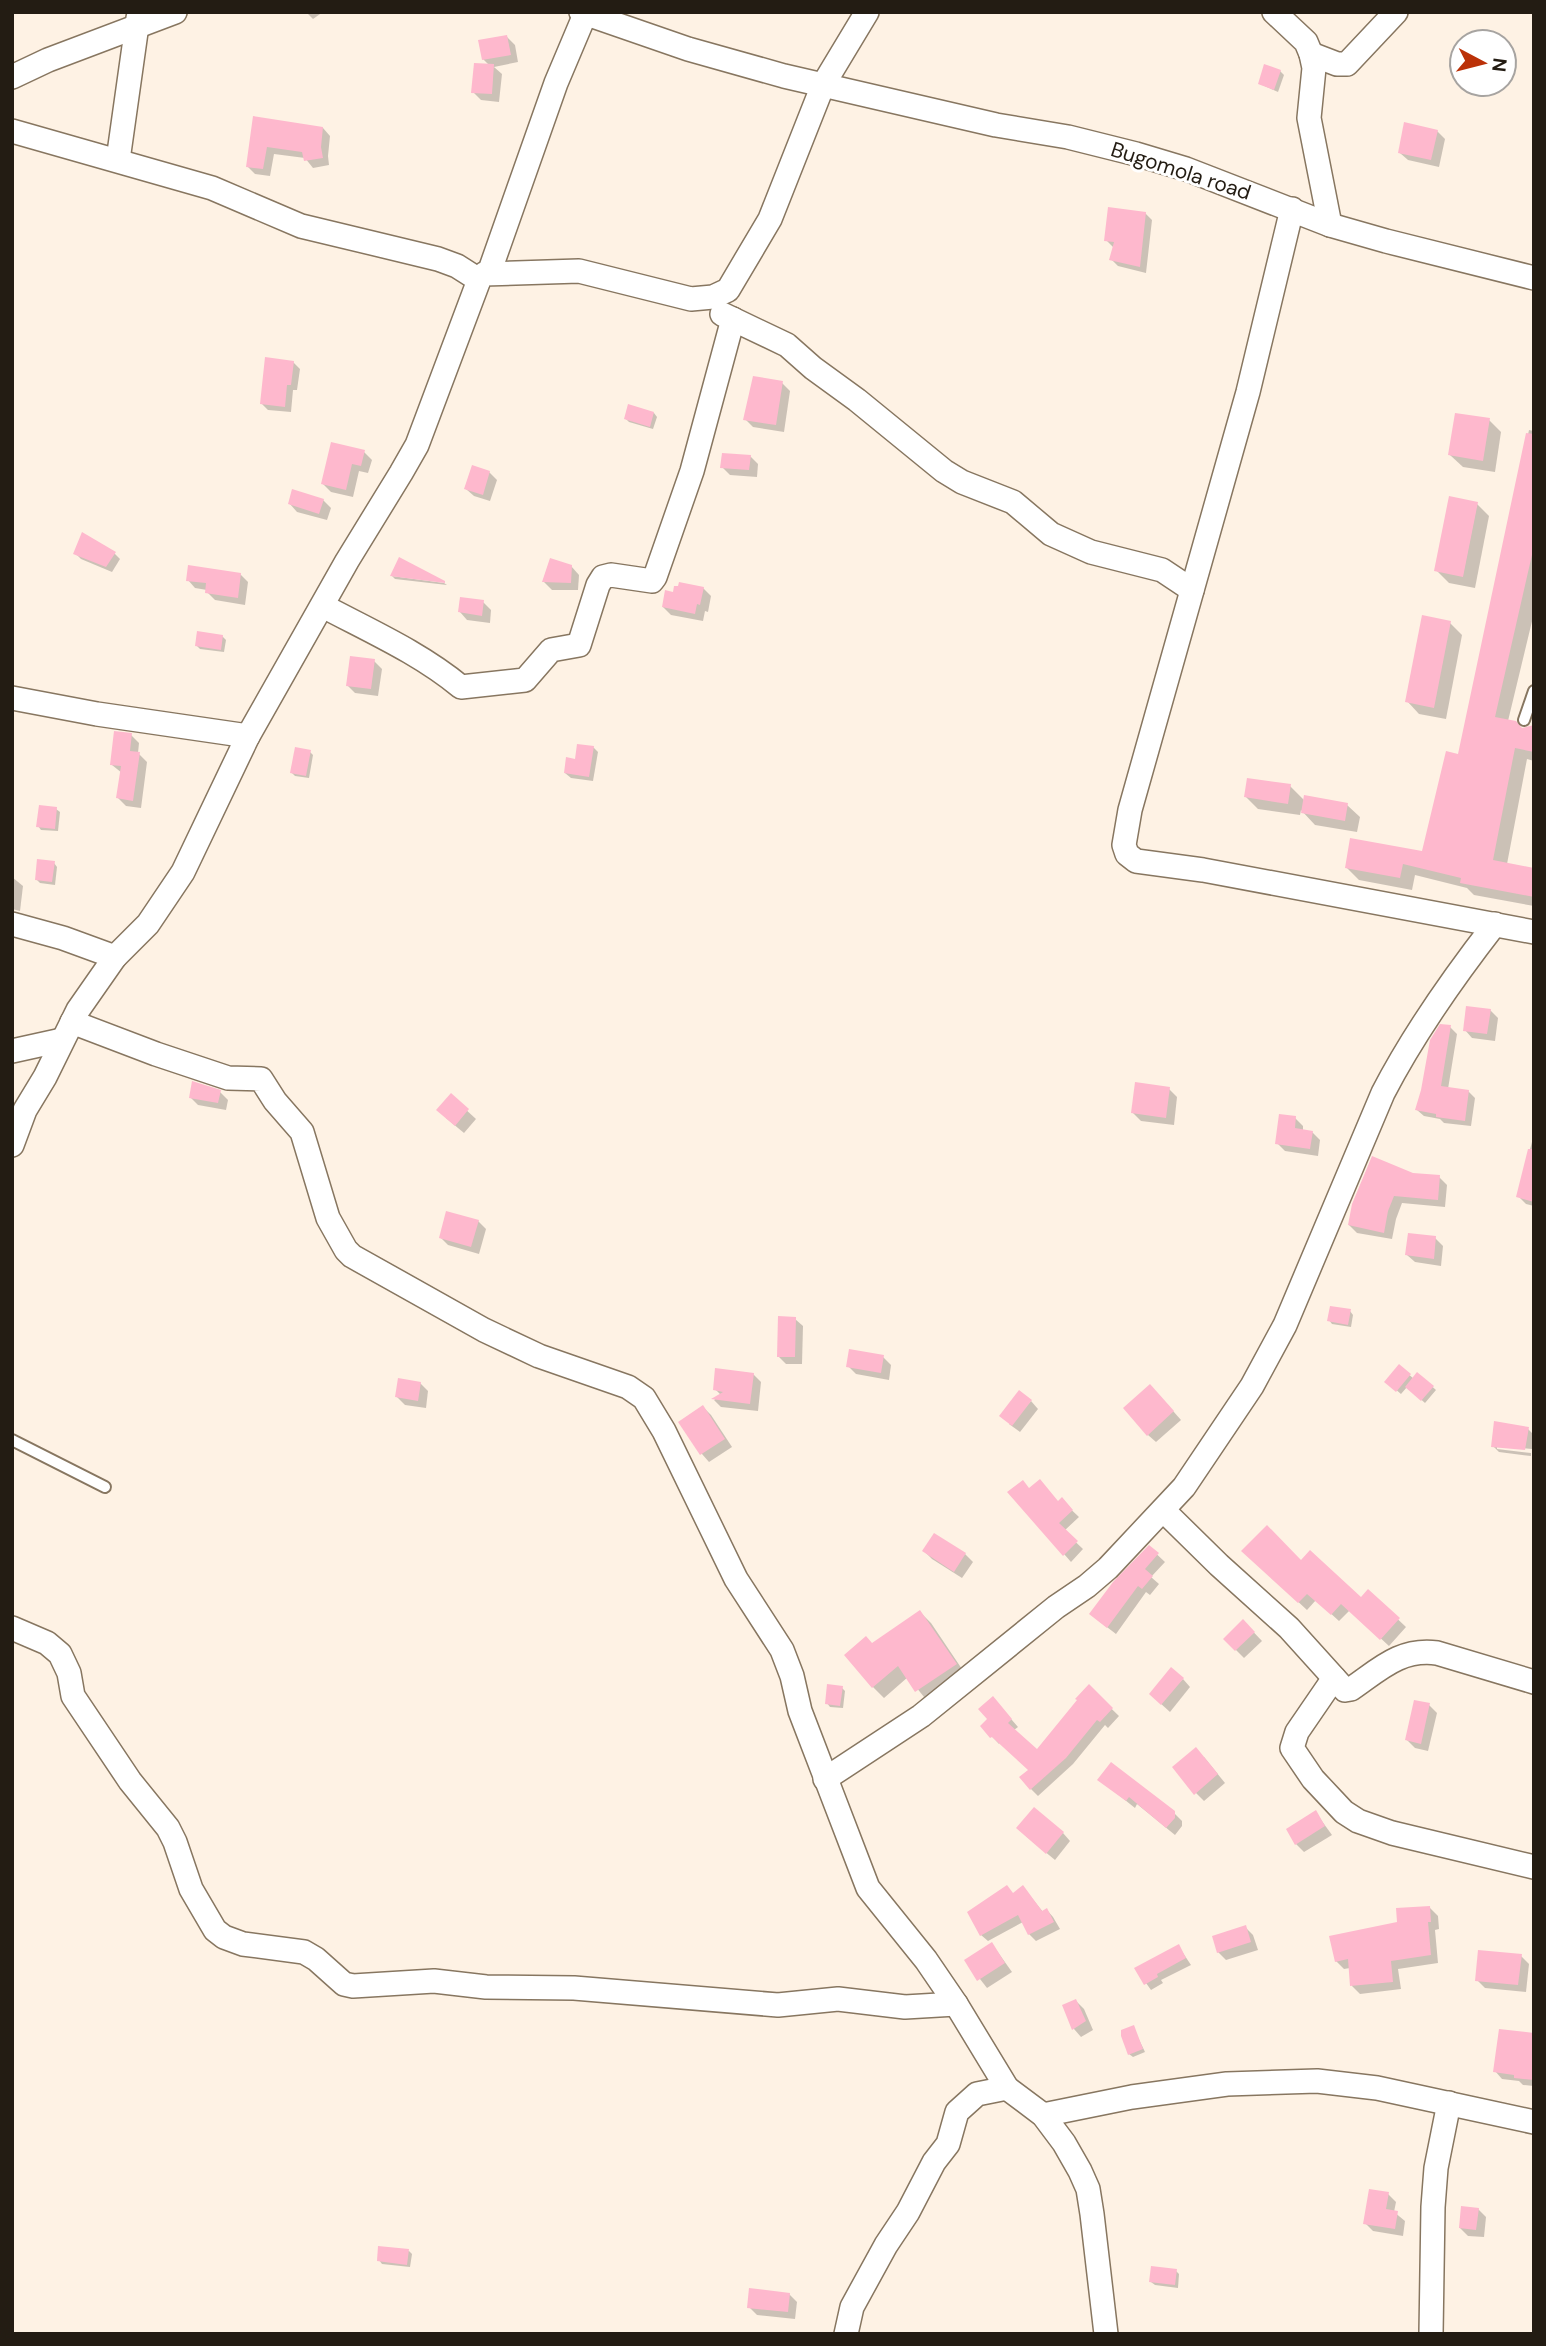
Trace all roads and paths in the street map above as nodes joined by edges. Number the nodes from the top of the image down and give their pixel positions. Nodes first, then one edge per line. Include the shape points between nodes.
1 (175, 12) edge
2 (867, 12) edge
3 (1274, 12) edge
4 (1396, 12) edge
5 (584, 13) edge
6 (138, 20) edge
7 (1311, 54) junction
8 (12, 77) edge
9 (823, 85) junction
10 (12, 131) edge
11 (118, 160) junction
12 (1292, 209) junction
13 (1330, 225) junction
14 (484, 276) junction
15 (1534, 278) edge
16 (691, 299) junction
17 (733, 319) junction
18 (1192, 590) junction
19 (323, 606) junction
20 (1534, 691) edge
21 (12, 698) edge
22 (1524, 720) dead end
23 (248, 736) junction
24 (12, 924) edge
25 (1495, 924) junction
26 (1534, 932) edge
27 (115, 957) junction
28 (67, 1031) junction
29 (12, 1051) edge
30 (19, 1104) edge
31 (12, 1145) edge
32 (12, 1440) edge
33 (105, 1487) dead end
34 (1163, 1510) junction
35 (12, 1628) edge
36 (1532, 1676) edge
37 (1334, 1678) junction
38 (825, 1779) junction
39 (1534, 1867) edge
40 (956, 2004) junction
41 (1007, 2088) junction
42 (1449, 2103) junction
43 (1043, 2115) junction
44 (1534, 2122) edge
45 (846, 2334) edge
46 (1106, 2334) edge
47 (1431, 2334) edge

1 - 6 street
2 - 9 street
3 - 7 street via 1306,42
4 - 7 street via 1347,64
5 - 9 street, Bugomola road via 688,49
5 - 14 street
6 - 8 street
6 - 11 street
7 - 13 street via 1309,118
9 - 12 street, Bugomola road via 1136,154
9 - 16 street via 770,219 734,283 720,295
10 - 11 street
11 - 14 street via 212,188 301,226
12 - 13 street, Bugomola road
12 - 18 street via 1248,391
13 - 15 street, Bugomola road
14 - 16 street via 579,271
14 - 19 street via 417,444
16 - 17 street
17 - 18 street via 787,345 953,477 1021,506 1058,537 1103,556 1162,570
17 - 19 street via 692,471 654,579 603,577 579,645 551,650 525,680 461,687 400,646
18 - 25 street via 1130,810 1124,838 1130,858
19 - 23 street
20 - 22 lane
21 - 23 street
23 - 27 street via 183,872 148,924
24 - 27 street
25 - 26 street
25 - 34 street via 1451,981 1393,1074 1264,1367 1203,1462
27 - 28 street
28 - 29 street
28 - 30 street via 45,1077
28 - 38 street via 228,1079 262,1080 302,1132 328,1218 352,1256 484,1330 539,1356 628,1387 644,1398 736,1579 782,1650
30 - 31 street
32 - 33 lane
34 - 37 street via 1289,1628
34 - 38 street via 1087,1586 922,1716
35 - 40 street via 60,1654 73,1696 168,1828 191,1889 224,1937 304,1952 353,1986 434,1981 778,2005 838,1999 905,2007
36 - 37 street via 1427,1651 1401,1655 1350,1689
37 - 39 street via 1297,1732 1292,1748 1344,1812 1392,1833
38 - 40 street via 868,1888
40 - 41 street
41 - 43 street
41 - 45 street via 977,2094 957,2112 948,2144 852,2307
42 - 43 street via 1317,2081 1227,2084
42 - 44 street
42 - 47 street via 1436,2168
43 - 46 street via 1088,2189

